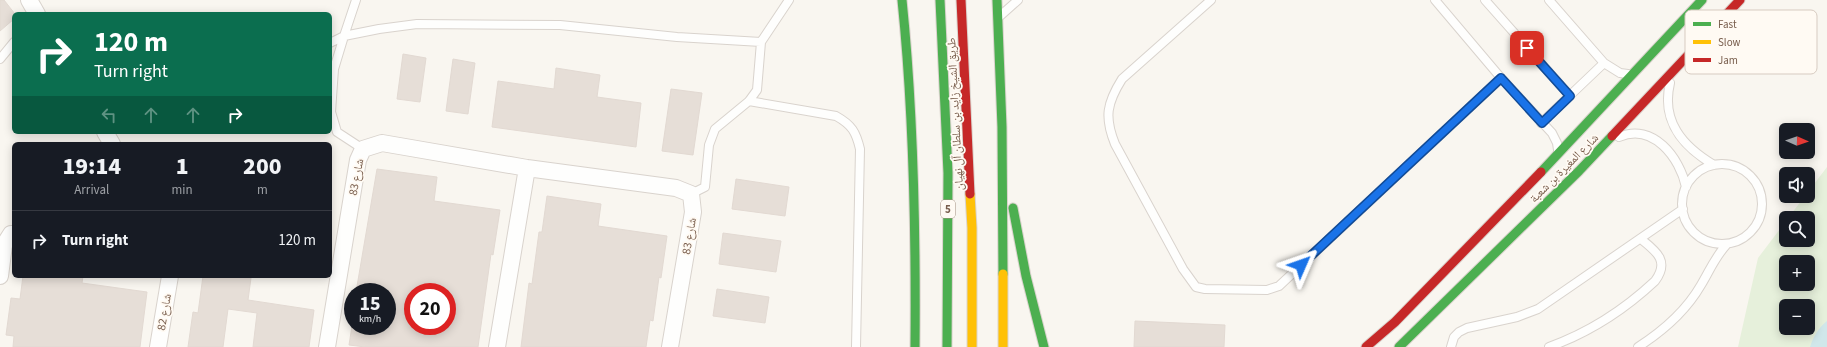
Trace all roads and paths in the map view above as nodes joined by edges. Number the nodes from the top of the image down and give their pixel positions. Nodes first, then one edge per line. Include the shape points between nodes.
1 (29, 0) edge
2 (356, 0) edge
3 (789, 0) edge
4 (902, 0) edge
5 (940, 0) edge
6 (961, 0) edge
7 (997, 0) edge
8 (1002, 0) edge
9 (1018, 0) edge
10 (1211, 0) edge
11 (1435, 0) edge
12 (1485, 0) edge
13 (1548, 0) edge
14 (1702, 0) edge
15 (1740, 0) edge
16 (1693, 10) edge
17 (1731, 10) edge
18 (36, 12) edge
19 (998, 18) junction
20 (1685, 18) edge
21 (344, 36) junction
22 (332, 42) edge
23 (761, 42) junction
24 (12, 44) edge
25 (1685, 58) edge
26 (0, 59) edge
27 (1604, 63) junction
28 (1676, 68) junction
29 (1635, 72) junction
30 (1501, 78) junction
31 (332, 93) edge
32 (1570, 96) junction
33 (749, 101) junction
34 (332, 122) edge
35 (1542, 123) junction
36 (1002, 126) junction
37 (333, 132) edge
38 (363, 149) junction
39 (1556, 156) junction
40 (1714, 165) junction
41 (526, 168) junction
42 (1579, 171) junction
43 (1686, 187) junction
44 (691, 194) junction
45 (1683, 209) junction
46 (12, 234) edge
47 (1641, 239) junction
48 (1727, 244) junction
49 (0, 276) edge
50 (170, 278) edge
51 (1451, 346) edge
52 (158, 347) edge
53 (327, 347) edge
54 (497, 347) edge
55 (670, 347) edge
56 (856, 347) edge
57 (915, 347) edge
58 (947, 347) edge
59 (972, 347) edge
60 (1003, 347) edge
61 (1044, 347) edge
62 (1366, 347) edge
63 (1399, 347) edge
64 (1549, 347) edge
65 (1638, 347) edge

1 - 18 street
2 - 21 lane
3 - 23 lane
4 - 57 main road via 913,140 916,243
5 - 58 main road, طريق الشيخ زايد بن سلطان آل نهيان / 5 via 948,172
6 - 59 main road, طريق الشيخ زايد بن سلطان آل نهيان / 5 via 972,228
7 - 19 main road
8 - 19 lane
9 - 19 lane
10 - 30 lane via 1122,79 1108,107 1110,130 1115,144 1183,269 1196,287 1267,290 1279,286
11 - 30 lane
12 - 32 lane
13 - 27 lane
14 - 16 main road, شارع المغيرة بن شعبة
15 - 17 main road, شارع المغيرة بن شعبة
19 - 36 main road
20 - 29 main road, شارع المغيرة بن شعبة
21 - 22 lane
21 - 23 lane via 416,24 560,25 677,37
21 - 31 lane via 334,68
23 - 33 lane via 757,90
24 - 26 lane
25 - 28 main road, شارع المغيرة بن شعبة
27 - 29 lane via 1620,73
27 - 32 lane
28 - 40 lane via 1667,94 1670,119 1675,130 1691,150
28 - 42 main road, شارع المغيرة بن شعبة
29 - 39 main road, شارع المغيرة بن شعبة
30 - 35 lane
32 - 35 lane
33 - 44 lane via 714,129 705,187
33 - 56 lane via 836,116 848,123 857,136 860,149
34 - 37 lane
35 - 39 lane via 1557,143
36 - 60 main road
36 - 61 main road via 1026,276
37 - 38 lane
38 - 41 street, شارع 83 via 382,143
38 - 53 street, شارع 83 via 358,160
39 - 62 main road, شارع المغيرة بن شعبة via 1395,322
40 - 43 lane via 1697,173
40 - 48 lane via 1729,164 1743,170 1754,181 1761,195 1761,212 1753,229 1741,239
41 - 44 street, شارع 83 via 676,188
41 - 54 street
42 - 43 lane via 1617,138 1636,132 1647,134 1670,154 1679,166
42 - 63 main road, شارع المغيرة بن شعبة
43 - 45 lane via 1683,194
44 - 55 street, شارع 83 via 693,212
45 - 47 lane
45 - 48 lane via 1688,224 1698,236 1706,241
46 - 49 street via 4,245
47 - 51 lane via 1538,309 1517,317 1467,328 1459,332
47 - 64 lane via 1656,251 1662,263 1655,281 1618,312 1577,336
48 - 65 lane via 1717,255 1701,285 1681,312
50 - 52 street, شارع 82

